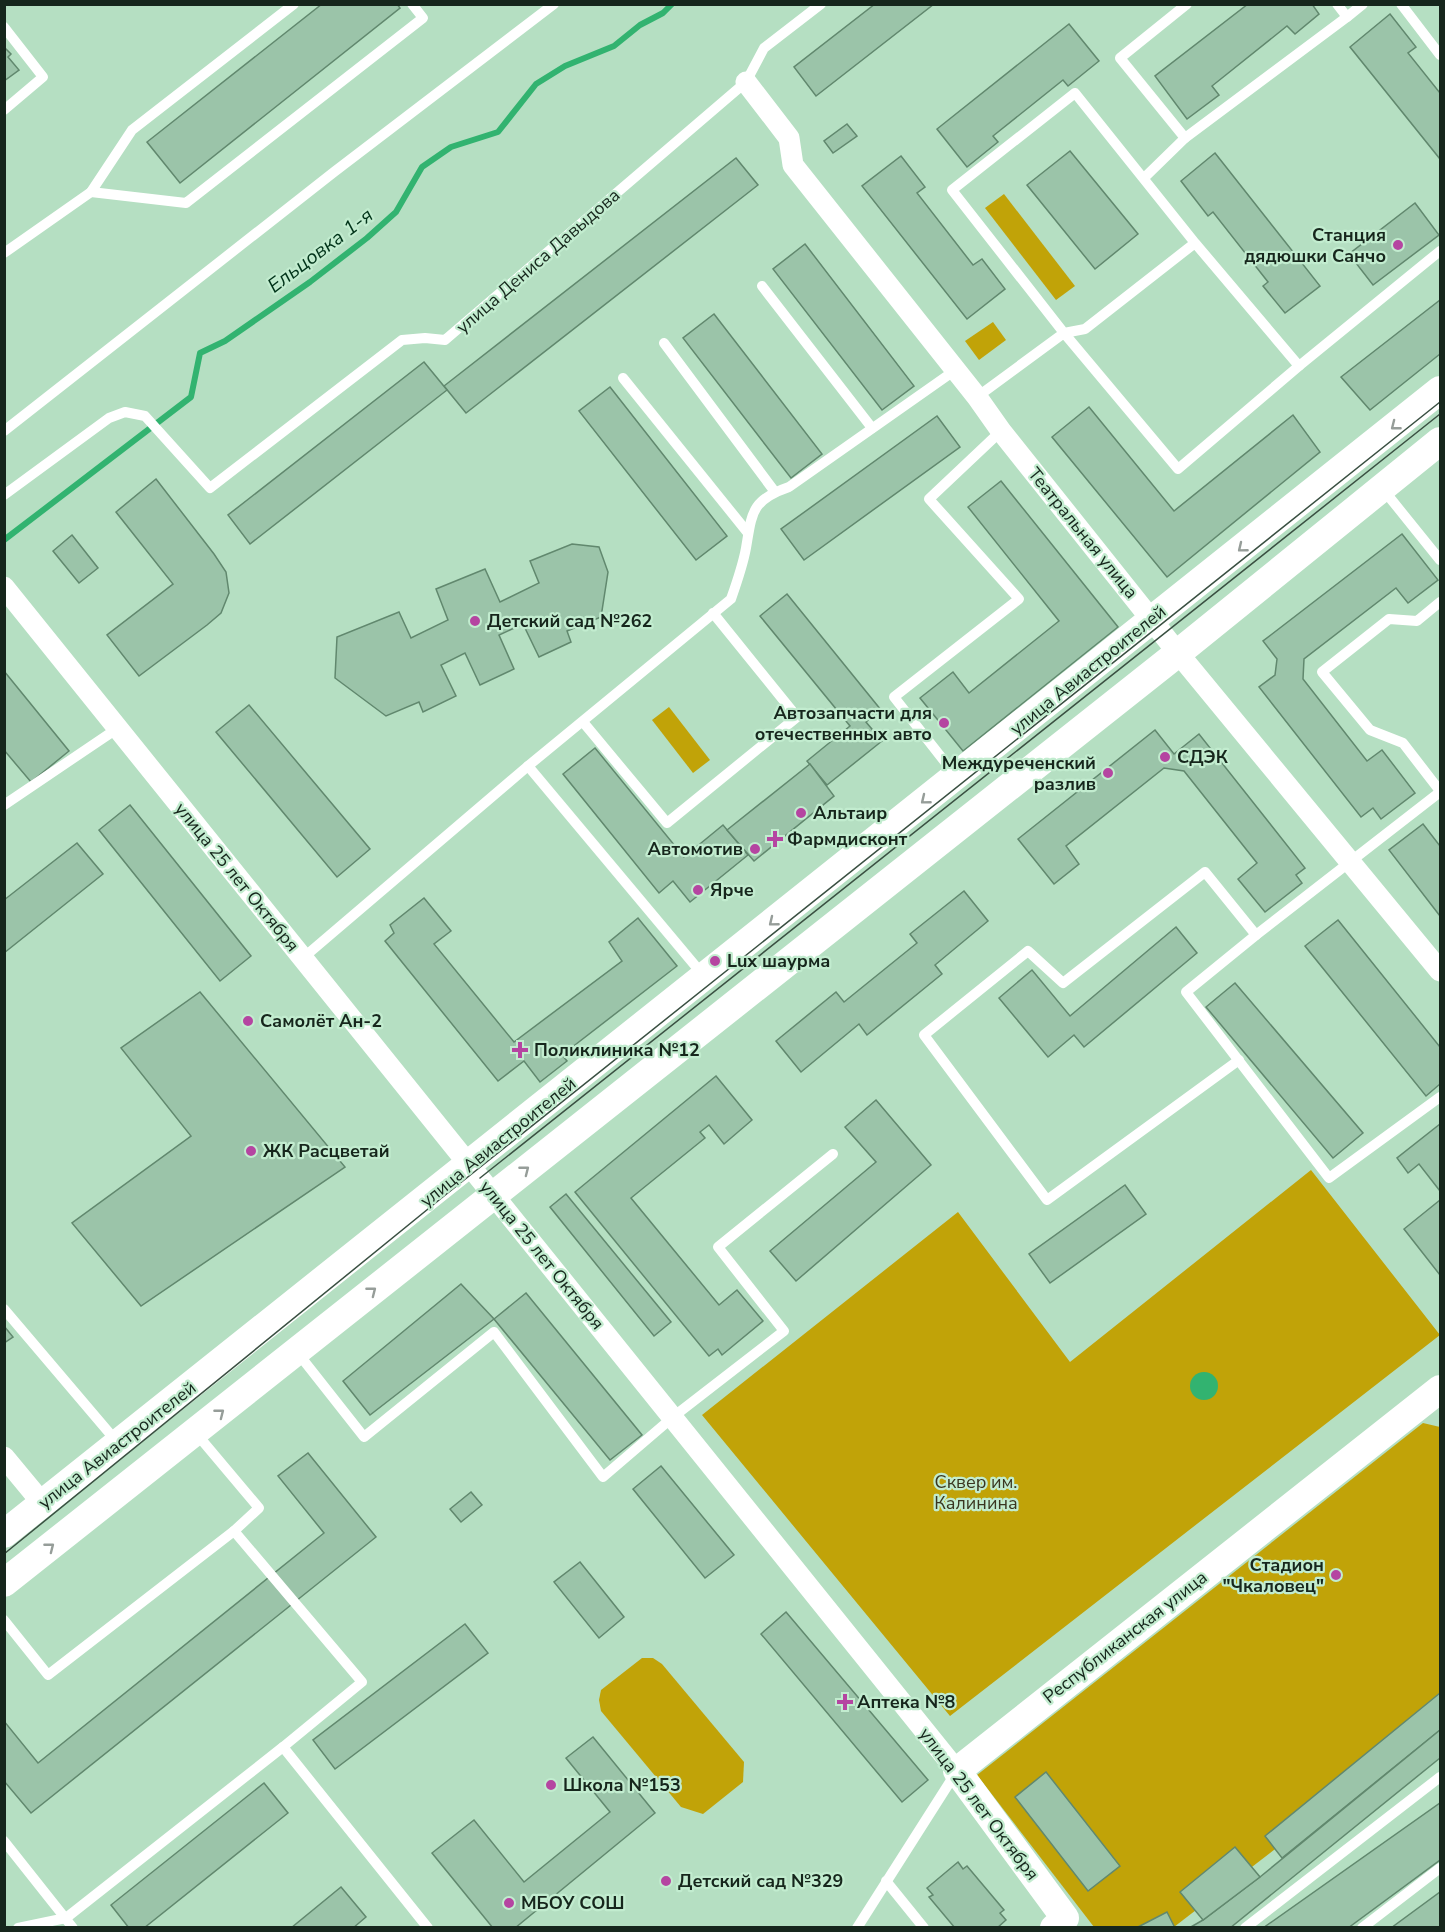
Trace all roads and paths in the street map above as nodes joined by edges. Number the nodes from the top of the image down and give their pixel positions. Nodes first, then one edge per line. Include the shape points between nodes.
1 (294, 4) edge
2 (412, 4) edge
3 (554, 4) edge
4 (821, 4) edge
5 (1187, 4) edge
6 (1337, 4) edge
7 (1363, 4) edge
8 (1401, 4) edge
9 (1347, 17) junction
10 (4, 27) edge
11 (1440, 55) edge
12 (746, 82) junction
13 (4, 110) edge
14 (1185, 138) junction
15 (1146, 177) junction
16 (91, 192) junction
17 (1195, 243) junction
18 (1440, 251) edge
19 (4, 253) edge
20 (762, 286) dead end
21 (1064, 333) junction
22 (664, 343) dead end
23 (1299, 366) junction
24 (954, 370) junction
25 (623, 378) dead end
26 (1440, 390) edge
27 (976, 397) junction
28 (872, 428) junction
29 (4, 431) edge
30 (1001, 431) junction
31 (1440, 441) edge
32 (1382, 488) junction
33 (776, 492) junction
34 (4, 495) edge
35 (748, 533) junction
36 (1440, 560) edge
37 (4, 587) edge
38 (1440, 602) edge
39 (713, 613) junction
40 (1152, 619) junction
41 (1179, 653) junction
42 (584, 722) junction
43 (118, 728) junction
44 (528, 766) junction
45 (956, 776) junction
46 (1440, 791) edge
47 (4, 805) edge
48 (1351, 861) junction
49 (1256, 935) junction
50 (303, 958) junction
51 (1440, 971) edge
52 (704, 977) junction
53 (1239, 1060) junction
54 (1440, 1097) edge
55 (833, 1154) dead end
56 (470, 1164) junction
57 (495, 1195) junction
58 (4, 1309) edge
59 (297, 1352) junction
60 (1440, 1389) edge
61 (673, 1418) junction
62 (195, 1432) junction
63 (118, 1444) junction
64 (4, 1457) edge
65 (43, 1504) junction
66 (234, 1531) junction
67 (4, 1534) edge
68 (4, 1583) edge
69 (4, 1620) edge
70 (284, 1747) junction
71 (957, 1771) junction
72 (1440, 1777) edge
73 (4, 1841) edge
74 (1440, 1868) edge
75 (886, 1881) junction
76 (66, 1918) junction
77 (1064, 1924) edge
78 (18, 1928) edge
79 (73, 1928) edge
80 (428, 1928) edge
81 (857, 1928) edge
82 (924, 1928) edge
83 (1245, 1928) edge
84 (1362, 1928) edge

1 - 16 lane via 132,130
2 - 16 lane via 423,18 186,203
3 - 29 lane
4 - 12 lane, улица Дениса Давыдова via 764,48
5 - 14 lane via 1120,58
6 - 9 lane
7 - 9 lane
8 - 11 lane
9 - 14 lane
10 - 13 lane via 43,77
12 - 24 street, Театральная улица via 789,138 793,165
12 - 34 lane, улица Дениса Давыдова via 445,340 402,340 210,488 145,416 125,412 109,418
14 - 15 lane
15 - 17 lane
15 - 21 lane via 1075,93 952,190
16 - 19 lane
17 - 21 lane via 1085,329
17 - 23 lane
18 - 23 lane
20 - 28 lane
21 - 23 lane via 1178,469
21 - 27 lane
22 - 33 lane
24 - 27 street, Театральная улица
24 - 28 lane
25 - 35 lane
26 -> 40 main road, улица Авиастроителей
27 - 30 street, Театральная улица
28 - 33 lane via 789,487
30 - 40 street, Театральная улица
30 - 45 lane via 929,499 1019,599 894,697
31 - 32 main road
32 - 36 lane
32 - 41 main road
33 - 35 lane via 761,501 749,519
35 - 39 lane via 731,599
37 - 43 street, улица 25 лет Октября
38 - 46 lane via 1417,621 1389,619 1322,672 1370,730 1403,743
39 - 42 lane
39 - 42 lane via 797,717 666,823
40 - 41 street, Театральная улица
40 - 45 main road, улица Авиастроителей
41 - 48 street, Театральная улица
57 -> 41 main road
42 - 44 lane
43 - 47 lane
43 - 50 street, улица 25 лет Октября
44 - 50 lane
44 - 52 lane
45 -> 52 main road, улица Авиастроителей
46 - 48 lane
48 - 49 lane
48 - 51 street, Театральная улица
49 - 53 lane via 1186,992
49 - 53 lane via 1205,872 1063,983 1028,951 924,1035 1047,1200
50 - 56 street, улица 25 лет Октября
52 - 56 main road, улица Авиастроителей
53 - 54 lane via 1329,1178
55 - 61 lane via 718,1247 784,1331
56 - 57 street, улица 25 лет Октября
56 - 63 main road, улица Авиастроителей
59 -> 57 main road
57 - 61 street, улица 25 лет Октября
58 - 63 lane
59 - 61 lane via 364,1437 494,1332 603,1477
62 -> 59 main road
60 - 71 main road, Республиканская улица
61 - 71 street, улица 25 лет Октября
62 - 66 lane via 259,1508
68 -> 62 main road
63 - 65 main road, улица Авиастроителей
64 - 65 street
65 - 67 main road, улица Авиастроителей
66 - 69 lane via 48,1675
66 - 70 lane via 362,1682
70 - 76 lane
70 - 80 lane
71 - 75 lane, Республиканская улица
71 - 77 main road, улица 25 лет Октября
72 - 83 lane
73 - 76 lane
74 - 84 lane
75 - 81 lane, Республиканская улица
75 - 82 lane
76 - 78 lane
76 - 79 lane

